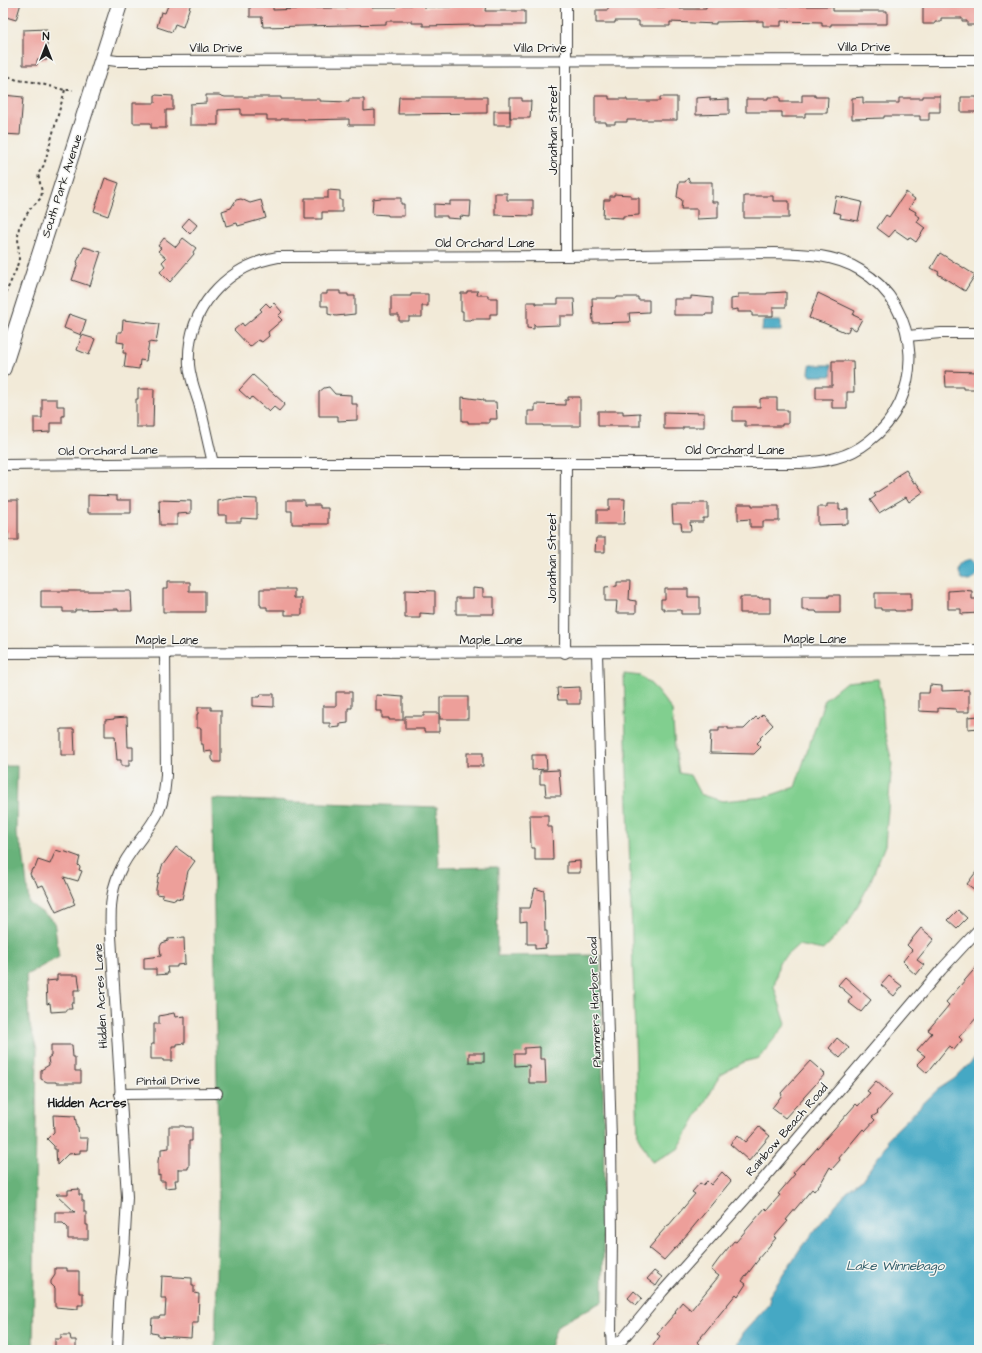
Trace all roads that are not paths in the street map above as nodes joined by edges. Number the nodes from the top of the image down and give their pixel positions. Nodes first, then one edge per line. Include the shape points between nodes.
1 (120, 3) edge
2 (566, 3) edge
3 (102, 58) junction
4 (979, 60) edge
5 (565, 61) junction
6 (566, 256) junction
7 (979, 333) edge
8 (907, 336) junction
9 (4, 360) edge
10 (213, 463) junction
11 (566, 463) junction
12 (3, 465) edge
13 (979, 650) edge
14 (3, 653) edge
15 (165, 653) junction
16 (565, 653) junction
17 (597, 653) junction
18 (979, 929) edge
19 (217, 1093) dead end
20 (120, 1094) junction
21 (613, 1348) edge
22 (117, 1350) edge

1 - 3 main road, South Park Avenue
2 - 5 street, Jonathan Street
3 - 5 street, Villa Drive via 117,61
3 - 9 main road, South Park Avenue
4 - 5 street, Villa Drive
5 - 6 street, Jonathan Street
6 - 8 street, Old Orchard Lane via 782,253 829,257 869,275 884,290 896,307
6 - 10 street, Old Orchard Lane via 291,256 268,259 238,271 208,299 194,328 191,341 189,364
7 - 8 street
8 - 11 street, Old Orchard Lane via 910,355 908,378 897,409 876,436 839,458 800,463
10 - 11 street, Old Orchard Lane
10 - 12 street, Old Orchard Lane
11 - 16 street, Jonathan Street
13 - 17 street, Maple Lane
14 - 15 street, Maple Lane
15 - 16 street, Maple Lane
15 - 20 street, Hidden Acres Lane via 164,795 150,827 119,872 111,903 110,936
16 - 17 street, Maple Lane
17 - 21 street, Plummers Harbor Road via 612,1140
18 - 21 street, Rainbow Beach Road
19 - 20 street, Pintail Drive
20 - 22 street, Hidden Acres Lane via 127,1197

